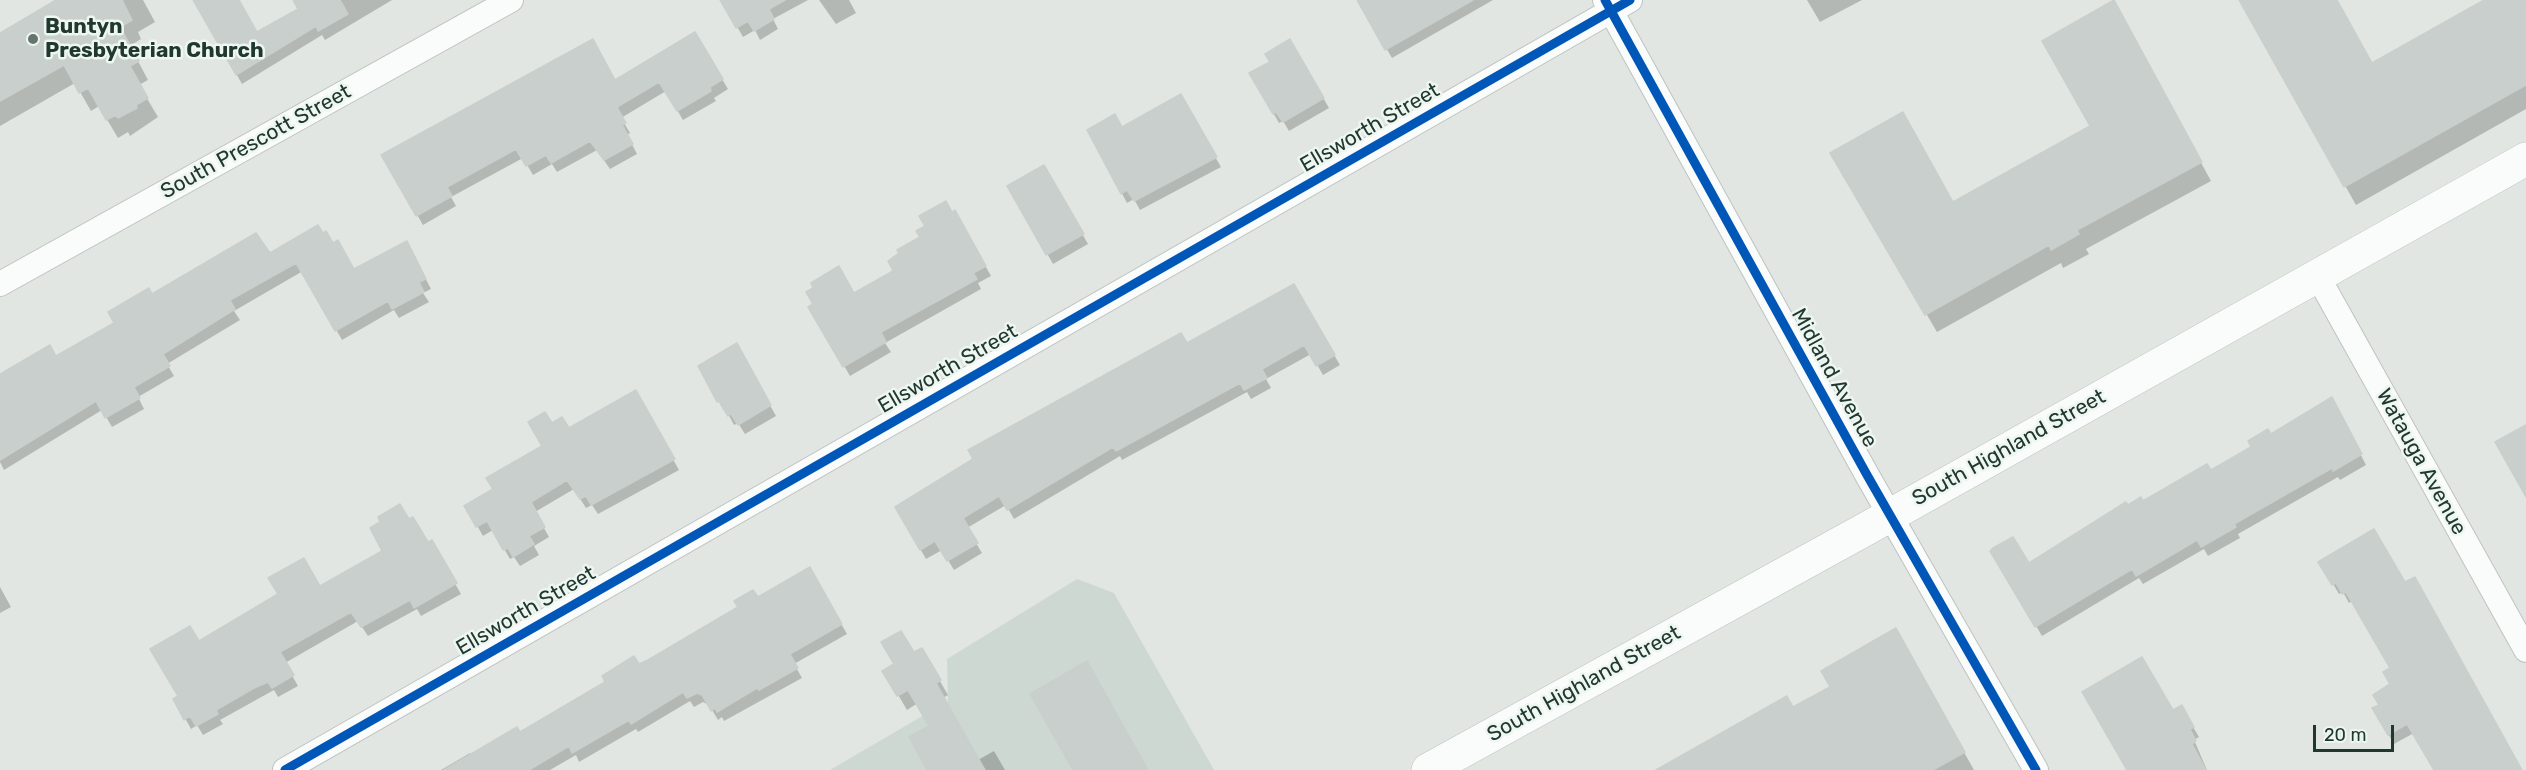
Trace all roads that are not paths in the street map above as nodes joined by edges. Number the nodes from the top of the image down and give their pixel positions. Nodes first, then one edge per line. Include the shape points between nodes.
1 (511, 0) edge
2 (1615, 4) edge
3 (2526, 159) edge
4 (2317, 275) junction
5 (0, 284) edge
6 (1890, 516) junction
7 (2526, 650) edge
8 (285, 770) edge
9 (1428, 770) edge
10 (2036, 770) edge

1 - 5 street, South Prescott Street
2 - 6 street, Midland Avenue
2 - 8 street, Ellsworth Street
3 - 4 main road, South Highland Street
4 - 6 main road, South Highland Street
4 - 7 street, Watauga Avenue
6 - 9 main road, South Highland Street
6 - 10 street, Midland Avenue

